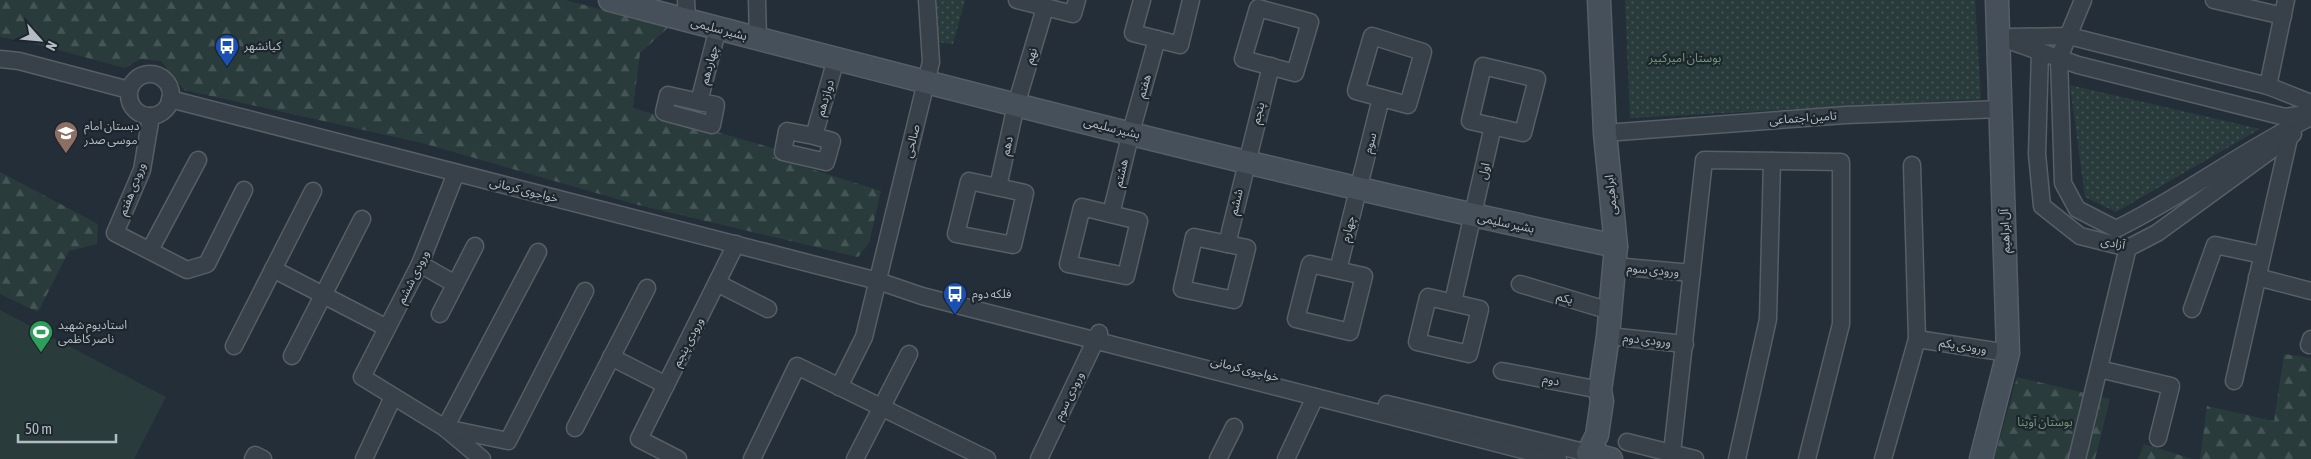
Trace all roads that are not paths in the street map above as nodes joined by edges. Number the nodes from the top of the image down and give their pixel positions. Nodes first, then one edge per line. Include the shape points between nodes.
1 (610, 0) edge
2 (757, 0) edge
3 (928, 0) edge
4 (1017, 0) edge
5 (1077, 0) edge
6 (1142, 0) edge
7 (1191, 0) edge
8 (1598, 0) edge
9 (1997, 0) edge
10 (2083, 0) edge
11 (2214, 0) edge
12 (1045, 8) junction
13 (2284, 8) edge
14 (686, 10) edge
15 (718, 28) junction
16 (2069, 36) junction
17 (1999, 37) junction
18 (758, 38) junction
19 (1157, 39) junction
20 (2040, 52) junction
21 (2059, 58) junction
22 (0, 59) edge
23 (836, 59) junction
24 (1271, 66) junction
25 (926, 82) junction
26 (2268, 86) junction
27 (129, 90) junction
28 (1381, 98) junction
29 (170, 100) junction
30 (699, 102) dead end
31 (2311, 103) edge
32 (1016, 105) junction
33 (2001, 109) junction
34 (2311, 113) edge
35 (151, 116) junction
36 (2311, 118) edge
37 (2311, 122) edge
38 (1493, 126) junction
39 (1131, 132) junction
40 (1605, 133) junction
41 (814, 136) dead end
42 (2289, 138) junction
43 (198, 160) dead end
44 (1246, 161) junction
45 (1772, 161) junction
46 (1912, 165) dead end
47 (456, 173) junction
48 (998, 188) junction
49 (1359, 188) junction
50 (244, 190) dead end
51 (313, 191) dead end
52 (1112, 214) junction
53 (1474, 216) junction
54 (362, 219) dead end
55 (736, 244) junction
56 (1227, 244) junction
57 (475, 246) dead end
58 (2128, 248) junction
59 (150, 250) junction
60 (538, 252) dead end
61 (2262, 255) junction
62 (1615, 256) junction
63 (420, 264) junction
64 (273, 269) junction
65 (1338, 270) junction
66 (1692, 274) junction
67 (2257, 277) junction
68 (878, 281) junction
69 (717, 283) junction
70 (455, 284) junction
71 (1520, 284) dead end
72 (647, 288) dead end
73 (586, 291) dead end
74 (2311, 291) edge
75 (323, 295) junction
76 (1453, 302) dead end
77 (768, 309) dead end
78 (2192, 309) dead end
79 (1610, 311) junction
80 (440, 314) dead end
81 (388, 328) junction
82 (1608, 336) junction
83 (1098, 337) junction
84 (1917, 339) junction
85 (1685, 344) junction
86 (234, 346) dead end
87 (2008, 353) junction
88 (909, 354) dead end
89 (292, 356) dead end
90 (611, 357) junction
91 (2099, 369) junction
92 (1502, 371) dead end
93 (2234, 381) dead end
94 (666, 384) junction
95 (839, 387) junction
96 (1600, 390) junction
97 (393, 397) junction
98 (1315, 397) junction
99 (882, 408) junction
100 (1234, 427) dead end
101 (445, 428) junction
102 (575, 428) dead end
103 (2158, 438) dead end
104 (1627, 442) dead end
105 (1672, 453) junction
106 (1588, 456) edge
107 (253, 459) edge
108 (263, 459) edge
109 (364, 459) edge
110 (482, 459) edge
111 (678, 459) edge
112 (752, 459) edge
113 (855, 459) edge
114 (987, 459) edge
115 (1039, 459) edge
116 (1218, 459) edge
117 (1286, 459) edge
118 (1558, 459) edge
119 (1611, 459) edge
120 (1695, 459) edge
121 (1737, 459) edge
122 (1808, 459) edge
123 (1883, 459) edge
124 (1981, 459) edge
125 (2078, 459) edge

1 - 14 main road, بشیر سلیمی
2 - 18 street
3 - 25 street, صالحی via 930,62
4 - 12 street
5 - 12 street via 1073,14
6 - 19 street via 1133,33
7 - 19 street via 1180,45
8 - 40 main road, ابراهیمی
9 - 17 main road, آل ابراهیم
10 - 16 street
11 - 13 street
12 - 32 street, نهم
13 - 26 street
14 - 15 main road, بشیر سلیمی
15 - 18 main road, بشیر سلیمی
15 - 30 street, چهاردهم
16 - 17 street
16 - 21 street
16 - 26 street
17 - 20 street
17 - 33 main road, آل ابراهیم
18 - 23 main road, بشیر سلیمی
19 - 39 street, هفتم
20 - 21 street
20 - 58 street, آزادی via 2037,154 2042,206 2080,236
21 - 34 street via 2285,117
21 - 36 street via 2063,183 2077,208 2116,228 2145,215 2273,136
22 - 27 street
23 - 25 main road, بشیر سلیمی
23 - 41 street, دوازدهم
24 - 24 street via 1295,73 1310,22 1258,8 1243,59
24 - 44 street, پنجم
25 - 32 main road, بشیر سلیمی
25 - 68 street, صالحی
26 - 31 street
27 - 29 street via 136,79 154,74 166,81
27 - 35 street via 128,97 134,109
28 - 28 street via 1408,105 1423,52 1372,36 1356,90
28 - 49 street, سوم
29 - 35 street via 163,111
29 - 47 street, خواجوی کرمانی
32 - 39 main road, بشیر سلیمی
32 - 48 street, دهم
33 - 40 street, تامین اجتماعی via 1846,115
33 - 87 main road, آل ابراهیم
35 - 59 street, ورودی هفتم via 142,170 115,233
37 - 42 street, آزادی
38 - 38 street via 1523,133 1537,79 1483,66 1470,121
38 - 53 street, اول
39 - 44 main road, بشیر سلیمی
39 - 52 street, هشتم
40 - 62 main road, ابراهیمی
42 - 58 street, آزادی via 2157,233
42 - 61 street
43 - 59 street
44 - 49 main road, بشیر سلیمی
44 - 56 street, ششم
45 - 66 street via 1704,160
45 - 121 street via 1768,319
45 - 122 street via 1841,162 1841,324
46 - 84 street
47 - 55 street, خواجوی کرمانی
47 - 63 street, ورودی ششم
48 - 48 street via 1025,193 1013,245 956,234 969,181
49 - 53 main road, بشیر سلیمی
49 - 65 street, چهارم
50 - 59 street via 207,264 188,270
51 - 64 street
52 - 52 street via 1140,221 1126,276 1068,264 1082,207
53 - 62 main road, بشیر سلیمی
53 - 76 street
54 - 75 street
55 - 68 street, خواجوی کرمانی
55 - 69 street, ورودی پنجم
56 - 56 street via 1247,248 1234,300 1182,289 1194,237
57 - 70 street
58 - 91 street
60 - 101 street
61 - 67 street
61 - 78 street via 2215,245
62 - 66 street, ورودی سوم
62 - 79 main road, ابراهیمی
63 - 70 street
63 - 81 street, ورودی ششم
64 - 75 street
64 - 86 street
65 - 65 street via 1364,276 1350,332 1296,319 1310,264
66 - 85 street
67 - 74 street
67 - 93 street
68 - 83 street, خواجوی کرمانی via 923,288
68 - 95 street, صالحی via 864,337
69 - 77 street
69 - 94 street, ورودی پنجم
70 - 80 street
71 - 79 street, یکم
72 - 90 street
73 - 101 street via 508,441
75 - 81 street
75 - 89 street
79 - 82 main road, ابراهیمی
81 - 97 street, ورودی ششم via 362,377
82 - 85 street, ورودی دوم
82 - 96 main road, ابراهیمی
83 - 98 street, خواجوی کرمانی
83 - 106 street, خواجوی کرمانی
83 - 115 street, ورودی سوم
84 - 87 street, ورودی یکم
84 - 123 street
85 - 105 street
87 - 124 main road, آل ابراهیم
88 - 99 street
90 - 94 street
90 - 102 street
91 - 103 street via 2170,386
91 - 125 street
92 - 96 street, دوم
94 - 111 street, ورودی پنجم via 639,439
95 - 99 street
95 - 112 street via 797,366
96 - 106 main road, ابراهیمی via 1593,400 1587,434
97 - 101 street
97 - 109 street
98 - 117 street
98 - 118 street, خواجوی کرمانی
99 - 113 street
99 - 114 street
100 - 116 street
101 - 110 street
104 - 105 street
105 - 120 street
106 - 119 main road, خواجوی کرمانی
107 - 108 street via 255,455

